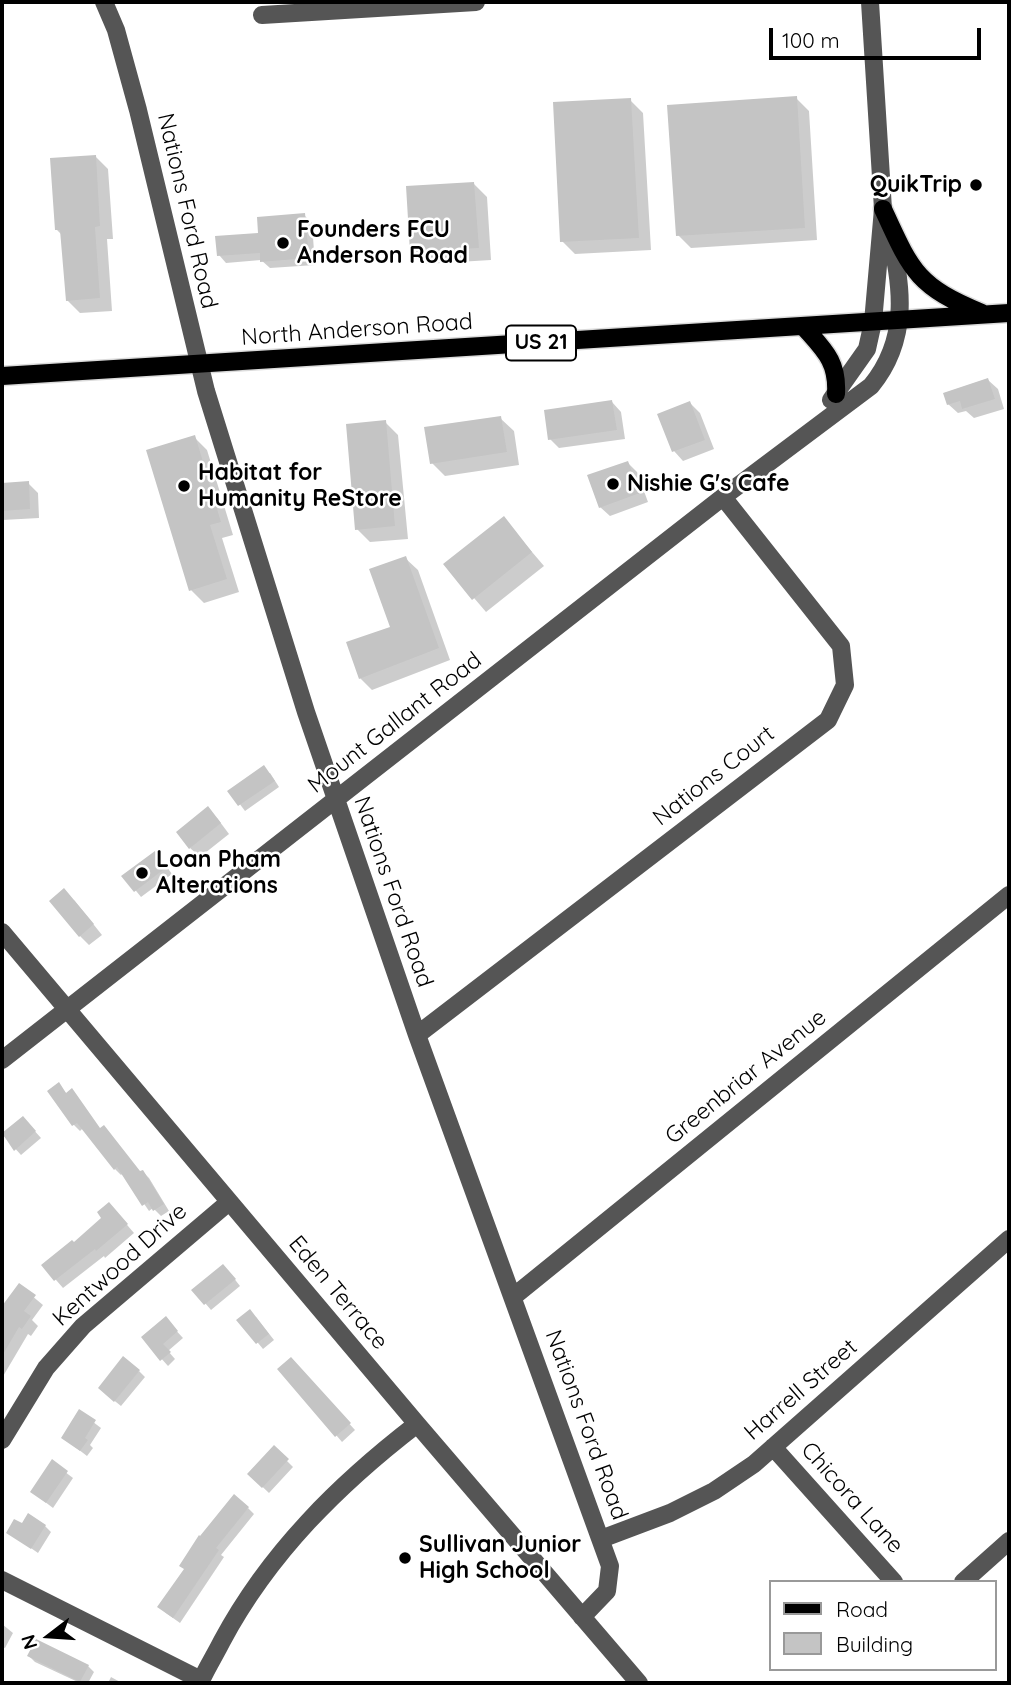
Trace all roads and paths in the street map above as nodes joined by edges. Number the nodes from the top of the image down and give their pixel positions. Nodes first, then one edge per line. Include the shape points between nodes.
1 (104, 2) edge
2 (476, 2) edge
3 (870, 2) edge
4 (262, 15) dead end
5 (883, 208) junction
6 (1009, 313) edge
7 (985, 314) junction
8 (900, 321) junction
9 (873, 322) junction
10 (803, 326) junction
11 (199, 365) junction
12 (2, 376) edge
13 (836, 394) junction
14 (818, 425) junction
15 (723, 497) junction
16 (335, 802) junction
17 (1009, 895) edge
18 (2, 932) edge
19 (67, 1010) junction
20 (417, 1035) junction
21 (2, 1060) edge
22 (229, 1202) junction
23 (1009, 1239) edge
24 (513, 1297) junction
25 (417, 1424) junction
26 (2, 1440) edge
27 (773, 1447) junction
28 (601, 1539) junction
29 (1009, 1541) edge
30 (2, 1580) edge
31 (892, 1580) edge
32 (965, 1580) edge
33 (582, 1617) junction
34 (201, 1682) edge
35 (639, 1683) edge

1 - 11 street, Nations Ford Road via 138,110
2 - 4 street
3 - 5 street, Mount Gallant Road
5 - 7 main road via 918,275 953,301
5 - 8 street, Mount Gallant Road via 897,264
5 - 9 street, Mount Gallant Road
6 - 7 main road, North Anderson Road / US 21
7 - 8 main road, North Anderson Road / US 21
8 - 9 main road, North Anderson Road / US 21
8 - 14 street, Mount Gallant Road via 895,347 881,374
9 - 10 main road, North Anderson Road / US 21
9 - 13 street, Mount Gallant Road via 867,349
10 - 11 main road, North Anderson Road / US 21
10 - 13 main road via 834,364
11 - 12 main road, North Anderson Road / US 21
11 - 16 street, Nations Ford Road
13 - 14 street, Mount Gallant Road
14 - 15 street, Mount Gallant Road
15 - 16 street, Mount Gallant Road
15 - 20 street, Nations Court via 841,646 845,685 828,720
16 - 19 street, Mount Gallant Road
16 - 20 street, Nations Ford Road
17 - 24 street, Greenbriar Avenue
18 - 19 street, Eden Terrace
19 - 21 street, Mount Gallant Road
19 - 22 street, Eden Terrace
20 - 24 street, Nations Ford Road
22 - 25 street, Eden Terrace
22 - 26 street, Kentwood Drive via 83,1326 47,1368
23 - 27 street, Harrell Street
24 - 28 street, Nations Ford Road
25 - 33 street, Eden Terrace
25 - 34 street via 344,1484 282,1550 230,1625
27 - 28 street, Harrell Street via 713,1491
27 - 31 street, Chicora Lane
28 - 33 street, Nations Ford Road via 610,1566 607,1591
29 - 32 street
30 - 34 street
33 - 35 street, Eden Terrace

